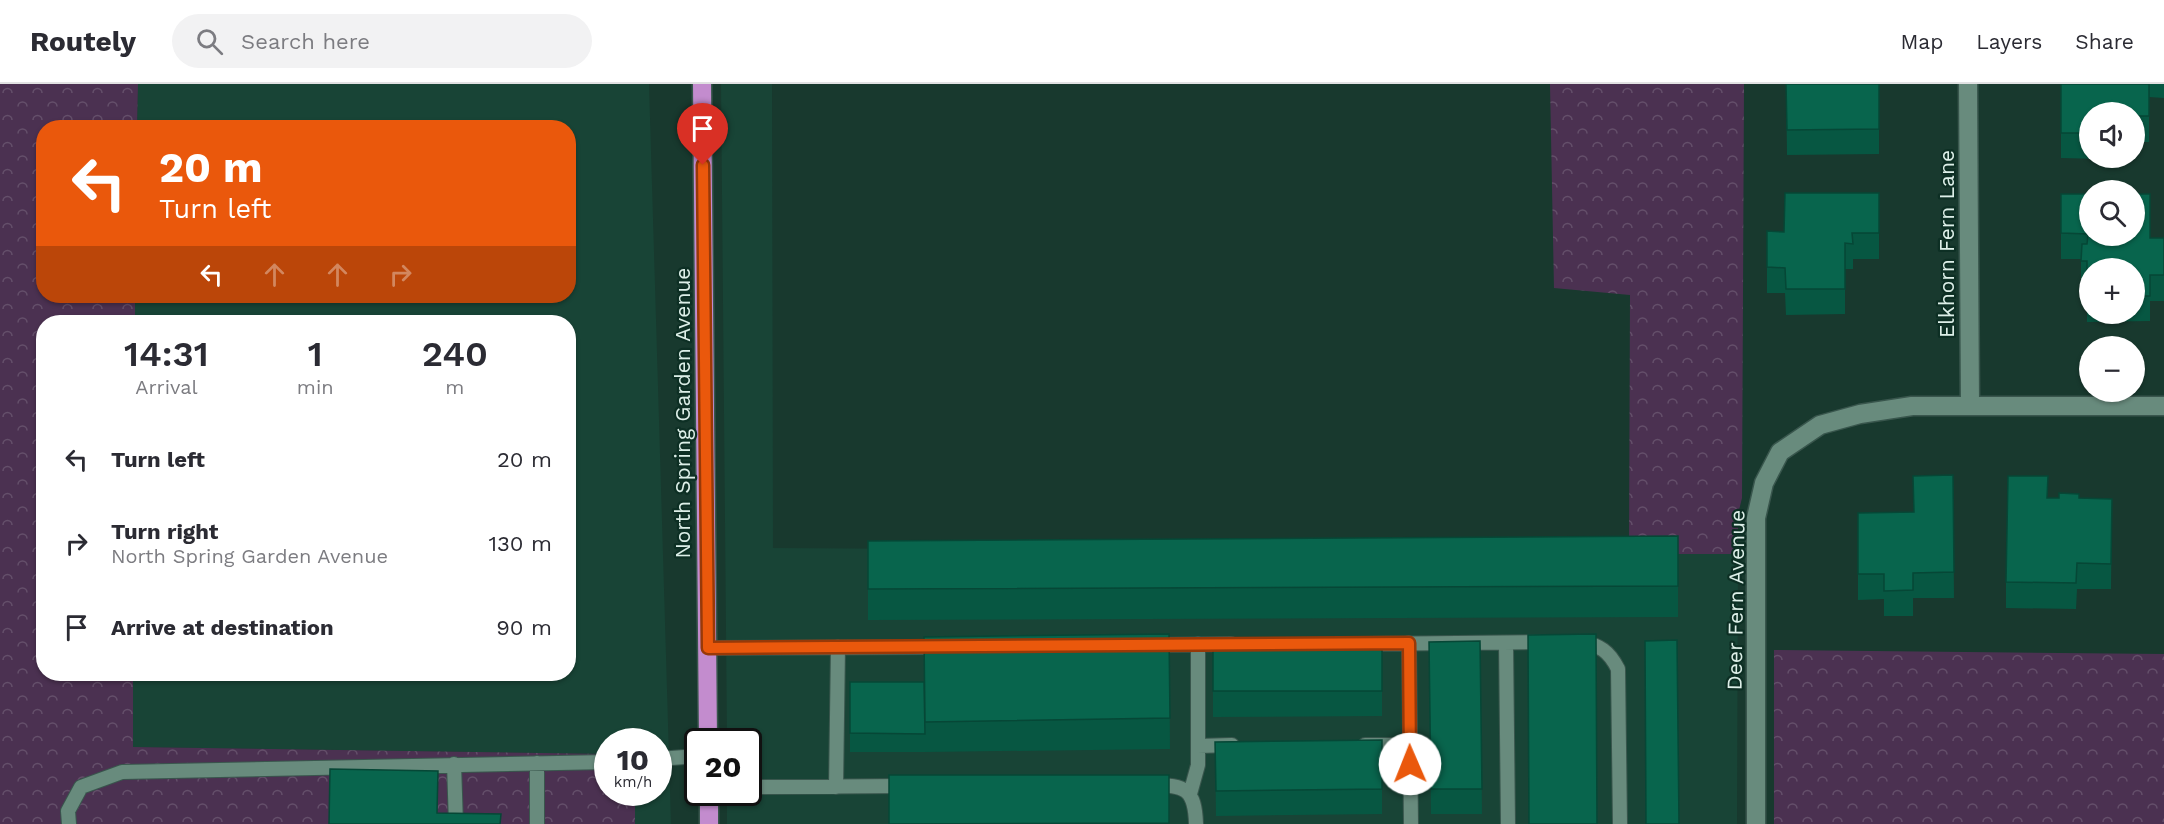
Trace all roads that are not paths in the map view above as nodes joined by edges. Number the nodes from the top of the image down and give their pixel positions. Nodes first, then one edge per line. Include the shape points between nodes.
1 (702, 84) edge
2 (1968, 84) edge
3 (1970, 404) junction
4 (2164, 406) edge
5 (1409, 643) junction
6 (1506, 643) junction
7 (1198, 644) junction
8 (1245, 644) edge
9 (1350, 644) edge
10 (1139, 645) edge
11 (952, 646) edge
12 (838, 647) junction
13 (708, 648) junction
14 (708, 728) edge
15 (1351, 745) edge
16 (1410, 745) junction
17 (1198, 746) junction
18 (1245, 746) edge
19 (594, 762) edge
20 (537, 763) junction
21 (454, 764) junction
22 (1142, 785) edge
23 (919, 786) edge
24 (762, 787) edge
25 (836, 787) junction
26 (1190, 794) junction
27 (709, 806) edge
28 (69, 824) edge
29 (456, 824) edge
30 (537, 824) edge
31 (709, 824) edge
32 (1196, 824) edge
33 (1411, 824) edge
34 (1508, 824) edge
35 (1620, 824) edge
36 (1756, 824) edge

1 - 13 highway, North Spring Garden Avenue
2 - 3 street, Elkhorn Fern Lane
3 - 4 street, Deer Fern Avenue
3 - 36 street, Deer Fern Avenue via 1912,406 1820,425 1780,452 1764,483 1756,518
5 - 6 lane
5 - 9 lane
5 - 16 lane
6 - 34 lane
6 - 35 lane via 1583,642 1610,653 1618,669
7 - 8 lane
7 - 10 lane
7 - 17 lane
11 - 12 lane
12 - 13 lane
12 - 25 lane
13 - 14 highway, North Spring Garden Avenue
15 - 16 lane
16 - 33 lane
17 - 18 lane
17 - 26 lane via 1198,765
19 - 20 lane
20 - 21 lane
20 - 30 lane
21 - 28 lane via 122,772 81,787 68,811
21 - 29 lane
22 - 26 lane via 1177,785
23 - 25 lane
24 - 25 lane
26 - 32 lane
27 - 31 highway

